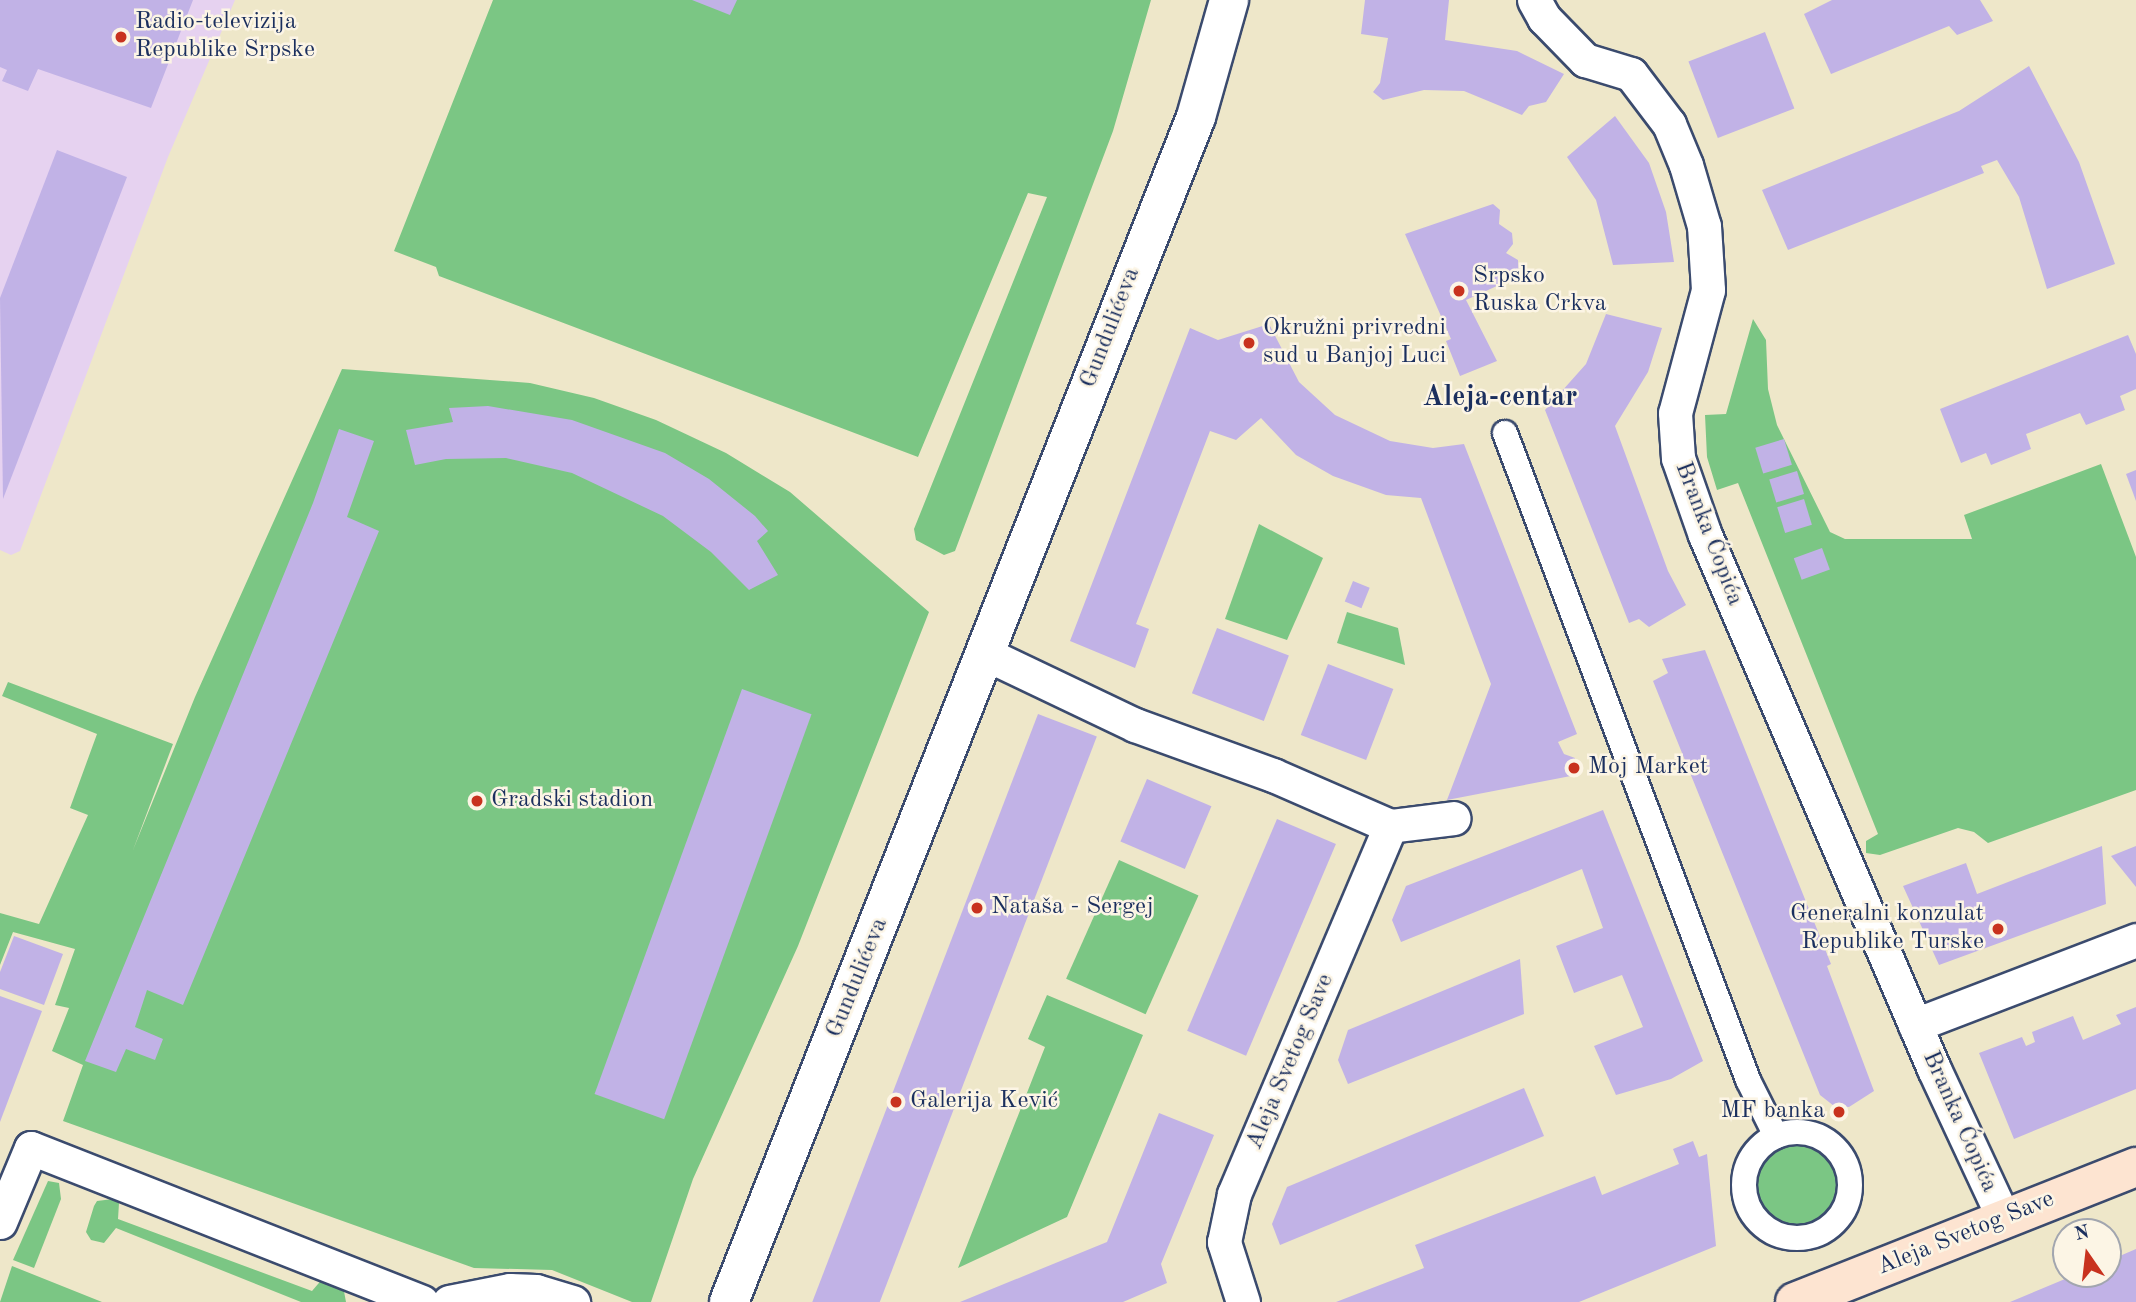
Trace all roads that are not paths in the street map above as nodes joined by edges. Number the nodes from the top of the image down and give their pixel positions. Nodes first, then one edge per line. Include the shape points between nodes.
1 (1229, 0) edge
2 (1534, 0) edge
3 (1505, 433) dead end
4 (986, 654) junction
5 (1454, 818) dead end
6 (1390, 826) junction
7 (2136, 940) edge
8 (1915, 1025) junction
9 (1776, 1136) junction
10 (2136, 1167) edge
11 (2004, 1219) junction
12 (0, 1222) edge
13 (1238, 1300) edge
14 (422, 1302) edge
15 (449, 1302) edge
16 (573, 1302) edge
17 (729, 1302) edge
18 (1795, 1302) edge

1 - 4 street, Gundulićeva via 1196,117 1129,278
2 - 8 street, Branka Ćopića via 1544,18 1585,60 1631,74 1669,124 1686,165 1704,226 1709,290 1675,413 1678,458 1705,535
3 - 9 street via 1748,1080
4 - 6 street via 1135,725 1273,775
4 - 17 street, Gundulićeva
5 - 6 street
6 - 13 street, Aleja Svetog Save via 1234,1194 1224,1242
7 - 8 street, Branka Ćopića
8 - 11 street, Branka Ćopića
9 - 9 street via 1751,1159 1744,1191 1749,1208 1772,1232 1788,1237 1822,1232 1847,1206 1851,1188 1845,1162 1828,1141 1812,1133
10 - 11 main road, Aleja Svetog Save
11 - 18 main road, Aleja Svetog Save
12 - 14 street via 31,1148
15 - 16 street via 510,1290 536,1291

